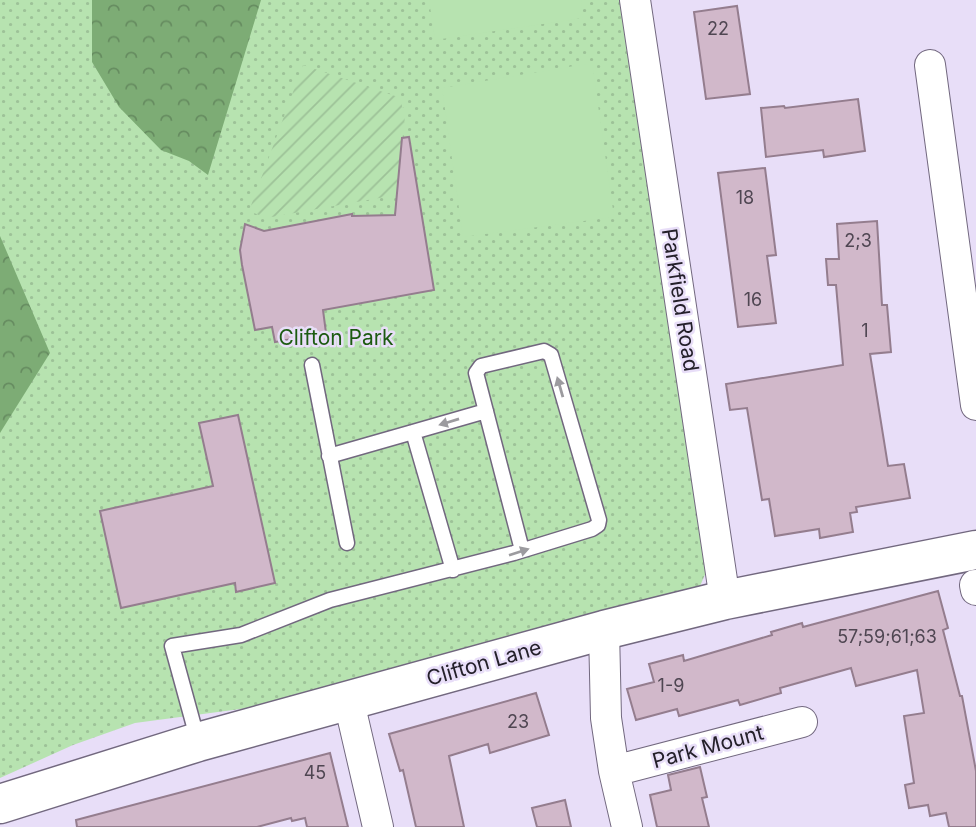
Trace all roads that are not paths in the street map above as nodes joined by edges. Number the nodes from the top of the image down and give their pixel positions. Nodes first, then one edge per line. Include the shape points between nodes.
1 (635, 0) edge
2 (930, 65) dead end
3 (312, 365) dead end
4 (976, 405) edge
5 (486, 411) junction
6 (413, 432) junction
7 (329, 456) junction
8 (347, 543) dead end
9 (522, 550) junction
10 (453, 570) junction
11 (976, 575) edge
12 (725, 600) junction
13 (604, 629) junction
14 (349, 702) junction
15 (802, 722) dead end
16 (198, 742) junction
17 (614, 771) junction
18 (0, 804) edge
19 (378, 827) edge
20 (627, 827) edge

1 - 12 street, Parkfield Road
2 - 4 street
3 - 7 lane
5 -> 6 lane
5 - 9 lane
9 -> 5 lane via 592,529 599,520 548,352 477,369
6 - 7 lane
6 - 10 lane
7 - 8 lane
10 -> 9 lane
10 - 16 lane via 330,600 241,635 172,646
11 - 12 main road, Clifton Lane
12 - 13 main road, Clifton Lane
13 - 14 main road, Clifton Lane
13 - 17 street via 606,718
14 - 16 main road, Clifton Lane
14 - 19 street
15 - 17 street, Park Mount
16 - 18 main road, Clifton Lane
17 - 20 street

